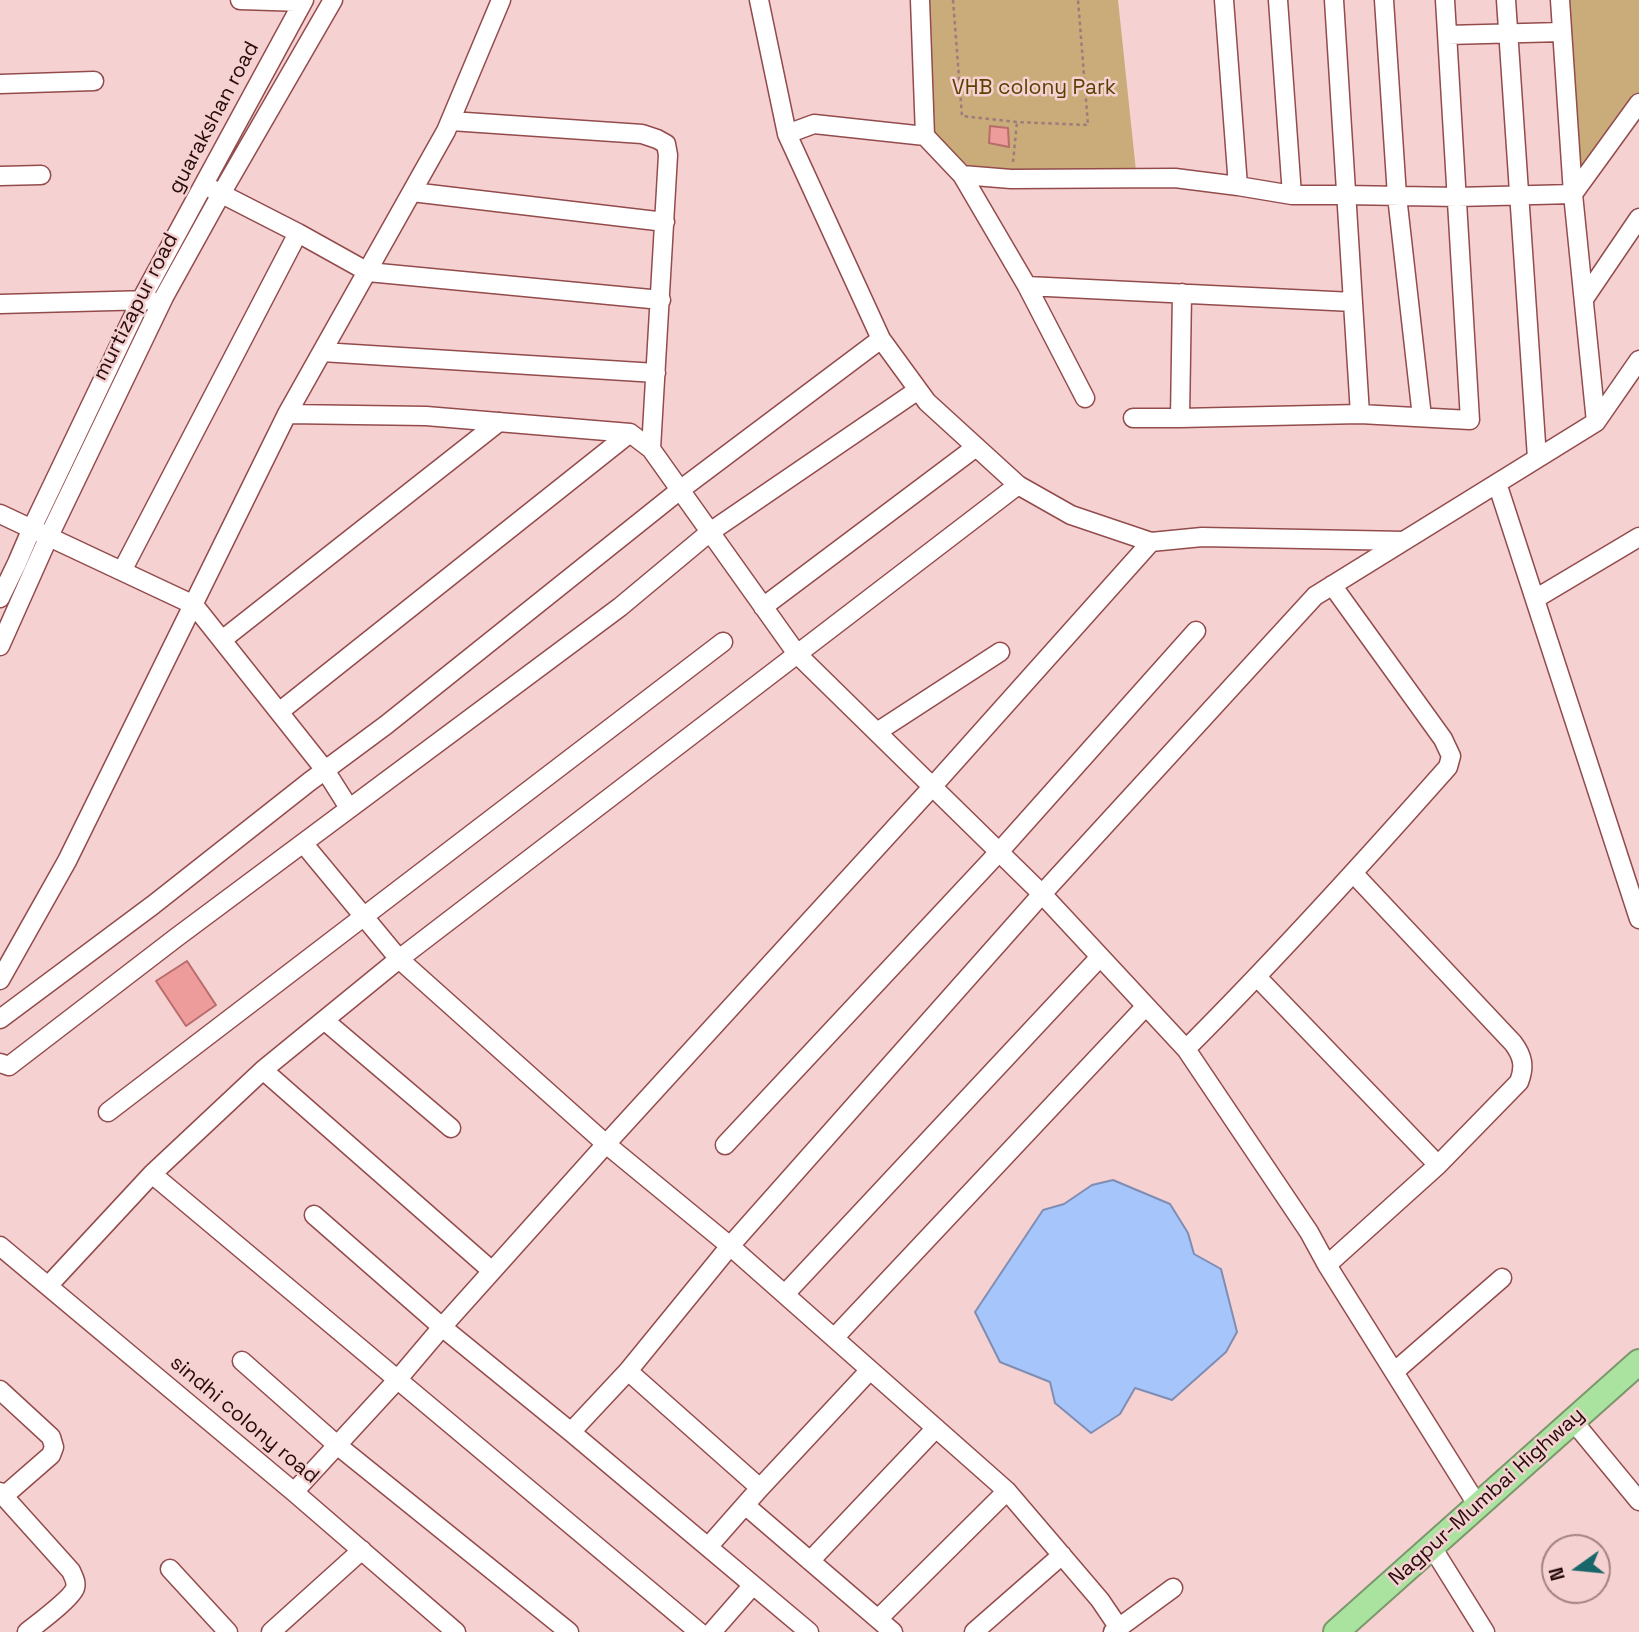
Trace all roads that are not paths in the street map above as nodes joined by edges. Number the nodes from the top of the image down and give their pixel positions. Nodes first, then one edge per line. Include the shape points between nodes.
1 (240, 0) edge
2 (333, 0) edge
3 (501, 0) edge
4 (759, 0) edge
5 (920, 0) edge
6 (1224, 0) edge
7 (1278, 0) edge
8 (1334, 0) edge
9 (1384, 0) edge
10 (1445, 0) edge
11 (1506, 0) edge
12 (1560, 0) edge
13 (303, 1) edge
14 (1562, 32) junction
15 (1509, 33) junction
16 (1447, 35) junction
17 (94, 81) dead end
18 (0, 84) edge
19 (1639, 103) edge
20 (451, 121) junction
21 (787, 134) junction
22 (925, 136) junction
23 (41, 175) dead end
24 (962, 175) junction
25 (0, 176) edge
26 (204, 185) junction
27 (1238, 186) junction
28 (412, 191) junction
29 (221, 194) junction
30 (1573, 194) junction
31 (1292, 195) junction
32 (1346, 195) junction
33 (1397, 195) junction
34 (1457, 197) junction
35 (1520, 197) junction
36 (1639, 218) edge
37 (665, 222) junction
38 (298, 233) junction
39 (368, 272) junction
40 (1027, 286) junction
41 (1182, 293) junction
42 (1584, 299) junction
43 (141, 300) junction
44 (660, 300) junction
45 (162, 301) junction
46 (1353, 302) junction
47 (0, 304) edge
48 (881, 339) junction
49 (322, 352) junction
50 (1639, 360) edge
51 (656, 373) junction
52 (918, 390) junction
53 (1085, 398) dead end
54 (287, 414) junction
55 (1360, 414) junction
56 (1422, 417) junction
57 (1133, 418) dead end
58 (1180, 418) junction
59 (499, 422) junction
60 (1596, 422) junction
61 (630, 433) junction
62 (976, 447) junction
63 (651, 449) junction
64 (1537, 458) junction
65 (1497, 483) junction
66 (1018, 485) junction
67 (680, 490) junction
68 (0, 514) edge
69 (32, 528) junction
70 (710, 532) junction
71 (49, 536) junction
72 (1639, 537) edge
73 (1404, 541) junction
74 (1151, 542) junction
75 (122, 571) junction
76 (1332, 585) junction
77 (0, 598) edge
78 (1535, 599) junction
79 (194, 605) junction
80 (763, 607) junction
81 (1196, 631) dead end
82 (222, 640) junction
83 (723, 642) dead end
84 (0, 646) edge
85 (1000, 652) dead end
86 (797, 654) junction
87 (279, 712) junction
88 (877, 732) junction
89 (326, 770) junction
90 (933, 786) junction
91 (349, 808) junction
92 (303, 843) junction
93 (999, 852) junction
94 (1354, 874) junction
95 (1042, 894) junction
96 (364, 916) junction
97 (1639, 919) edge
98 (1100, 957) junction
99 (399, 958) junction
100 (1258, 978) junction
101 (0, 981) edge
102 (1146, 1006) junction
103 (0, 1019) edge
104 (324, 1020) junction
105 (1186, 1049) junction
106 (0, 1063) edge
107 (263, 1070) junction
108 (108, 1112) dead end
109 (451, 1128) dead end
110 (606, 1144) junction
111 (725, 1145) dead end
112 (1438, 1165) junction
113 (152, 1174) junction
114 (314, 1214) dead end
115 (0, 1246) edge
116 (730, 1246) junction
117 (1327, 1265) junction
118 (492, 1271) junction
119 (1502, 1278) dead end
120 (48, 1286) junction
121 (785, 1294) junction
122 (442, 1327) junction
123 (834, 1338) junction
124 (242, 1361) dead end
125 (1639, 1362) edge
126 (870, 1370) junction
127 (628, 1371) junction
128 (1394, 1371) junction
129 (398, 1379) junction
130 (0, 1390) edge
131 (1573, 1421) junction
132 (936, 1428) junction
133 (571, 1432) junction
134 (337, 1445) junction
135 (760, 1488) junction
136 (1007, 1491) junction
137 (294, 1492) junction
138 (2, 1494) edge
139 (1639, 1501) edge
140 (745, 1505) junction
141 (1478, 1506) junction
142 (708, 1546) junction
143 (1432, 1546) junction
144 (362, 1550) junction
145 (1062, 1555) junction
146 (810, 1561) junction
147 (170, 1569) dead end
148 (754, 1585) junction
149 (1173, 1588) dead end
150 (878, 1619) junction
151 (1116, 1630) edge
152 (27, 1632) edge
153 (228, 1632) edge
154 (271, 1632) edge
155 (456, 1632) edge
156 (569, 1632) edge
157 (699, 1632) edge
158 (712, 1632) edge
159 (809, 1632) edge
160 (893, 1632) edge
161 (974, 1632) edge
162 (1336, 1632) edge
163 (1485, 1632) edge

1 - 13 street
2 - 29 street, murtizapur road
3 - 20 street
4 - 21 street
5 - 22 street
6 - 27 street
7 - 31 street
8 - 32 street
9 - 33 street
10 - 16 street
11 - 15 street
12 - 14 street
13 - 26 street, guarakshan road
14 - 15 street
14 - 30 street
15 - 16 street
15 - 35 street
16 - 34 street
17 - 18 street
19 - 30 street
20 - 28 street
20 - 37 street via 642,134 657,139 666,144 668,155
21 - 22 street via 814,124
21 - 48 street
22 - 24 street
23 - 25 street
24 - 27 street via 1175,178
24 - 40 street
26 - 29 street
26 - 43 street, guarakshan road
27 - 31 street
28 - 37 street
28 - 39 street
29 - 38 street
29 - 45 street, murtizapur road
30 - 35 street
30 - 42 street
31 - 32 street
32 - 33 street
32 - 46 street
33 - 34 street
33 - 56 street
34 - 35 street
34 - 56 street via 1470,420
35 - 64 street
36 - 42 street
37 - 44 street
38 - 39 street
38 - 75 street
39 - 44 street
39 - 49 street
40 - 41 street
40 - 53 street
41 - 46 street
41 - 58 street
42 - 60 street
43 - 45 street
43 - 47 street
43 - 69 street, guarakshan road
44 - 51 street
45 - 71 street, murtizapur road
46 - 55 street
48 - 52 street
48 - 67 street
49 - 51 street
49 - 54 street
50 - 60 street
51 - 63 street
52 - 62 street
52 - 70 street
54 - 59 street
54 - 79 street
55 - 56 street
55 - 58 street
57 - 58 street
59 - 61 street
59 - 82 street
60 - 64 street
61 - 63 street
61 - 87 street
62 - 66 street
62 - 80 street
63 - 67 street
64 - 65 street
65 - 73 street
65 - 78 street
66 - 74 street via 1071,515
66 - 86 street
67 - 70 street
67 - 89 street
68 - 69 street
69 - 71 street
69 - 77 street, guarakshan road
70 - 80 street
70 - 91 street via 620,607
71 - 75 street
71 - 84 street, murtizapur road
72 - 78 street
73 - 74 street via 1202,537
73 - 76 street
74 - 90 street
75 - 79 street
76 - 94 street via 1451,756 1448,767
76 - 95 street via 1315,596
78 - 97 street
79 - 82 street
79 - 101 street via 67,861
80 - 86 street
81 - 93 street
82 - 87 street
83 - 96 street
85 - 88 street
86 - 88 street
86 - 99 street
87 - 89 street
88 - 90 street
89 - 91 street
89 - 103 street
90 - 93 street
90 - 110 street
91 - 92 street
92 - 96 street
92 - 106 street via 9,1066
93 - 95 street
93 - 111 street
94 - 100 street
94 - 112 street via 1513,1043 1523,1063 1519,1082
95 - 98 street
95 - 116 street
96 - 99 street
96 - 108 street
98 - 102 street
98 - 121 street
99 - 104 street
99 - 110 street
100 - 105 street
100 - 112 street
102 - 105 street
102 - 123 street
104 - 107 street
104 - 109 street
105 - 117 street
107 - 113 street
107 - 118 street
110 - 116 street
110 - 118 street
112 - 117 street
113 - 120 street
113 - 129 street
114 - 122 street
115 - 120 street, sindhi colony road
116 - 121 street
116 - 127 street
117 - 128 street
118 - 122 street
119 - 128 street
120 - 137 street, sindhi colony road
121 - 123 street
122 - 129 street
122 - 133 street
123 - 126 street
124 - 134 street
125 - 131 highway, Nagpur-Mumbai Highway
126 - 132 street
126 - 135 street
127 - 133 street
127 - 135 street
128 - 141 street
129 - 134 street
129 - 157 street
130 - 138 street via 51,1437 54,1447 51,1455
131 - 139 street
131 - 141 highway, Nagpur-Mumbai Highway
132 - 136 street
132 - 146 street
133 - 142 street
134 - 137 street
134 - 156 street
135 - 140 street
136 - 145 street
136 - 150 street
137 - 144 street, sindhi colony road
138 - 152 street via 75,1581 75,1590
140 - 142 street
140 - 146 street
141 - 143 highway, Nagpur-Mumbai Highway
142 - 148 street
143 - 162 highway, Nagpur-Mumbai Highway
143 - 163 street
144 - 154 street
144 - 155 street, sindhi colony road
145 - 151 street via 1100,1600
145 - 161 street
146 - 150 street
147 - 153 street
148 - 158 street
148 - 159 street
149 - 151 street
150 - 160 street

